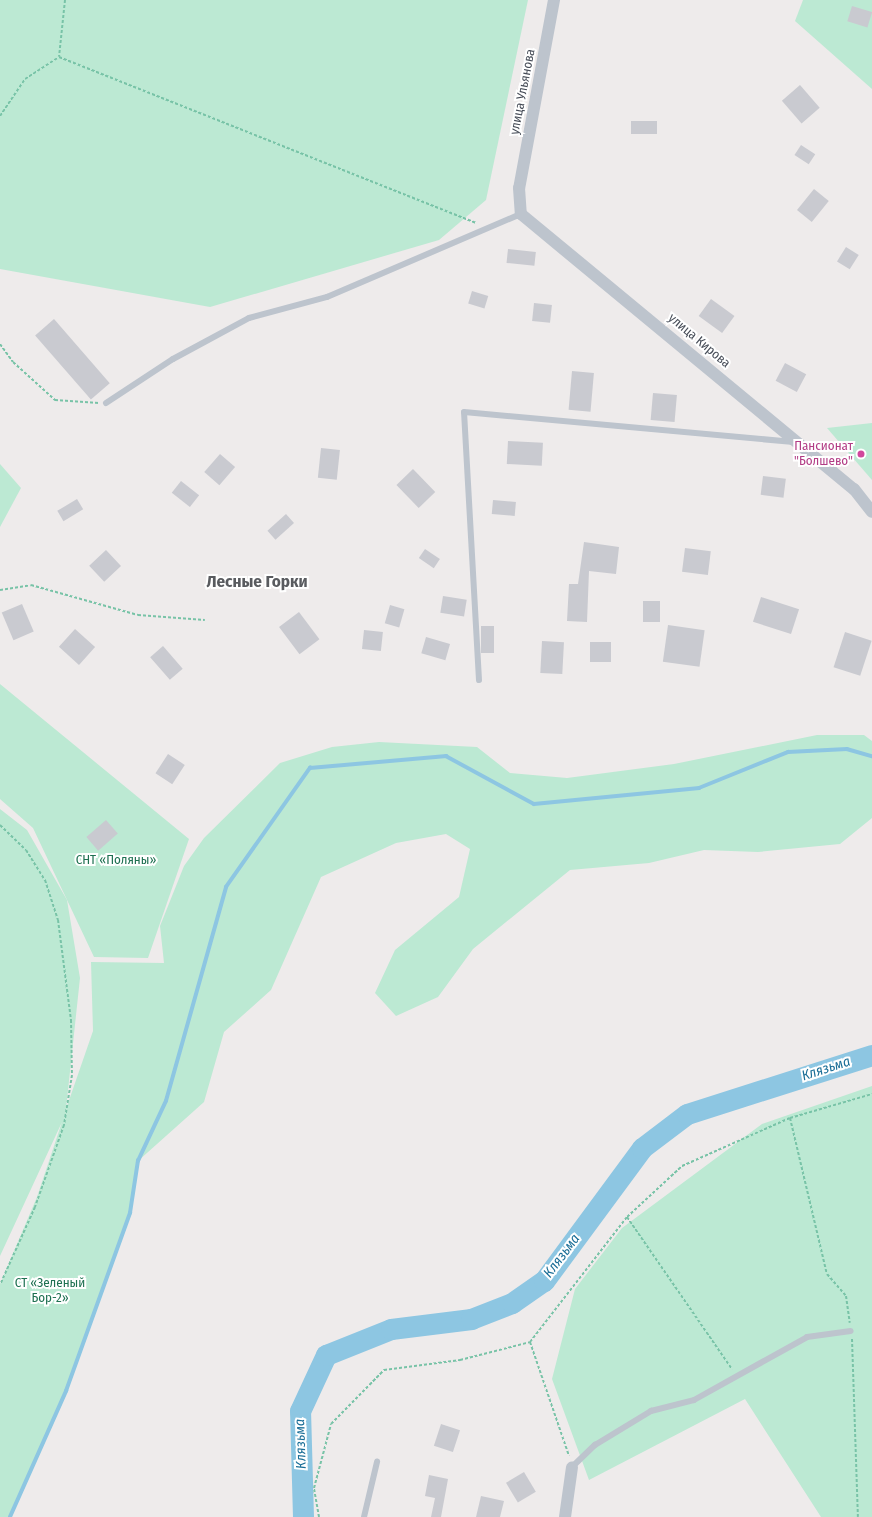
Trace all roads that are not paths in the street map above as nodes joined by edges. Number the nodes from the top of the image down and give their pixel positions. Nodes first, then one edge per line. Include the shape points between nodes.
1 (554, 0) edge
2 (521, 214) junction
3 (106, 403) road end
4 (797, 442) junction
5 (872, 512) edge
6 (479, 680) dead end
7 (852, 1331) road end
8 (377, 1462) dead end
9 (572, 1467) joint
10 (364, 1517) edge
11 (565, 1517) edge

1 - 2 street, улица Ульянова via 519,188
2 - 3 lane via 485,227 327,297 249,318 173,359
2 - 4 street, улица Кирова
4 - 5 street, улица Кирова via 854,490
4 - 6 lane via 464,412
7 - 9 lane via 806,1337 694,1400 651,1411 595,1445
8 - 10 lane
9 - 11 street

